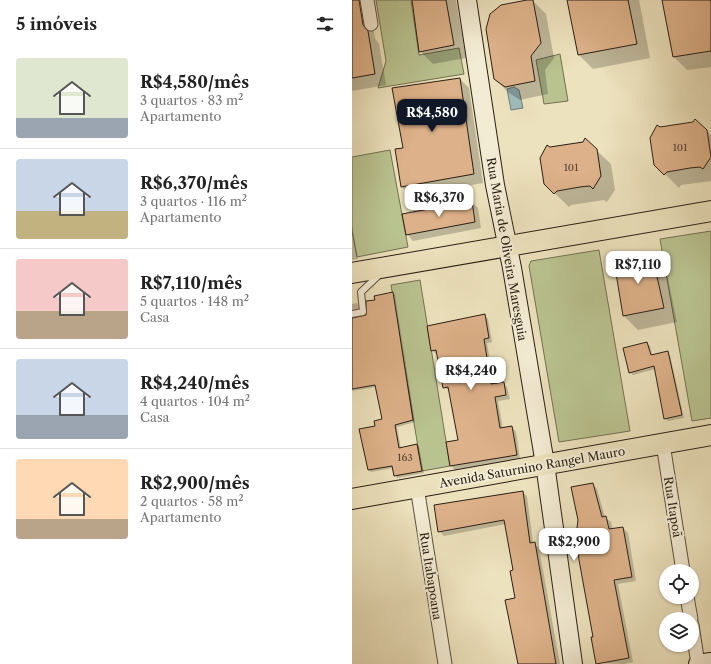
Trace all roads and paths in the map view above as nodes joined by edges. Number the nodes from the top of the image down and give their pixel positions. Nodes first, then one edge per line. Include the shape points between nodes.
1 (367, 0) edge
2 (467, 0) edge
3 (370, 24) dead end
4 (711, 211) edge
5 (507, 246) junction
6 (389, 266) junction
7 (352, 273) edge
8 (352, 314) edge
9 (711, 435) edge
10 (662, 444) junction
11 (545, 464) junction
12 (417, 488) junction
13 (352, 499) edge
14 (682, 564) edge
15 (696, 652) edge
16 (711, 662) edge
17 (445, 664) edge
18 (573, 664) edge
19 (698, 664) edge

1 - 3 street
2 - 5 main road, Rua Maria de Oliveira Maresguia via 495,185
4 - 5 main road
5 - 6 main road
5 - 11 main road, Rua Maria de Oliveira Maresguia
6 - 7 main road
6 - 8 lane via 361,292 363,312
9 - 10 main road, Avenida Saturnino Rangel Mauro
10 - 11 main road, Avenida Saturnino Rangel Mauro
10 - 14 street, Rua Itapoã
11 - 12 main road, Avenida Saturnino Rangel Mauro
11 - 18 main road, Rua Maria de Oliveira Maresguia
12 - 13 main road, Avenida Saturnino Rangel Mauro
12 - 17 street, Rua Itabapoana
15 - 19 street
16 - 19 main road

